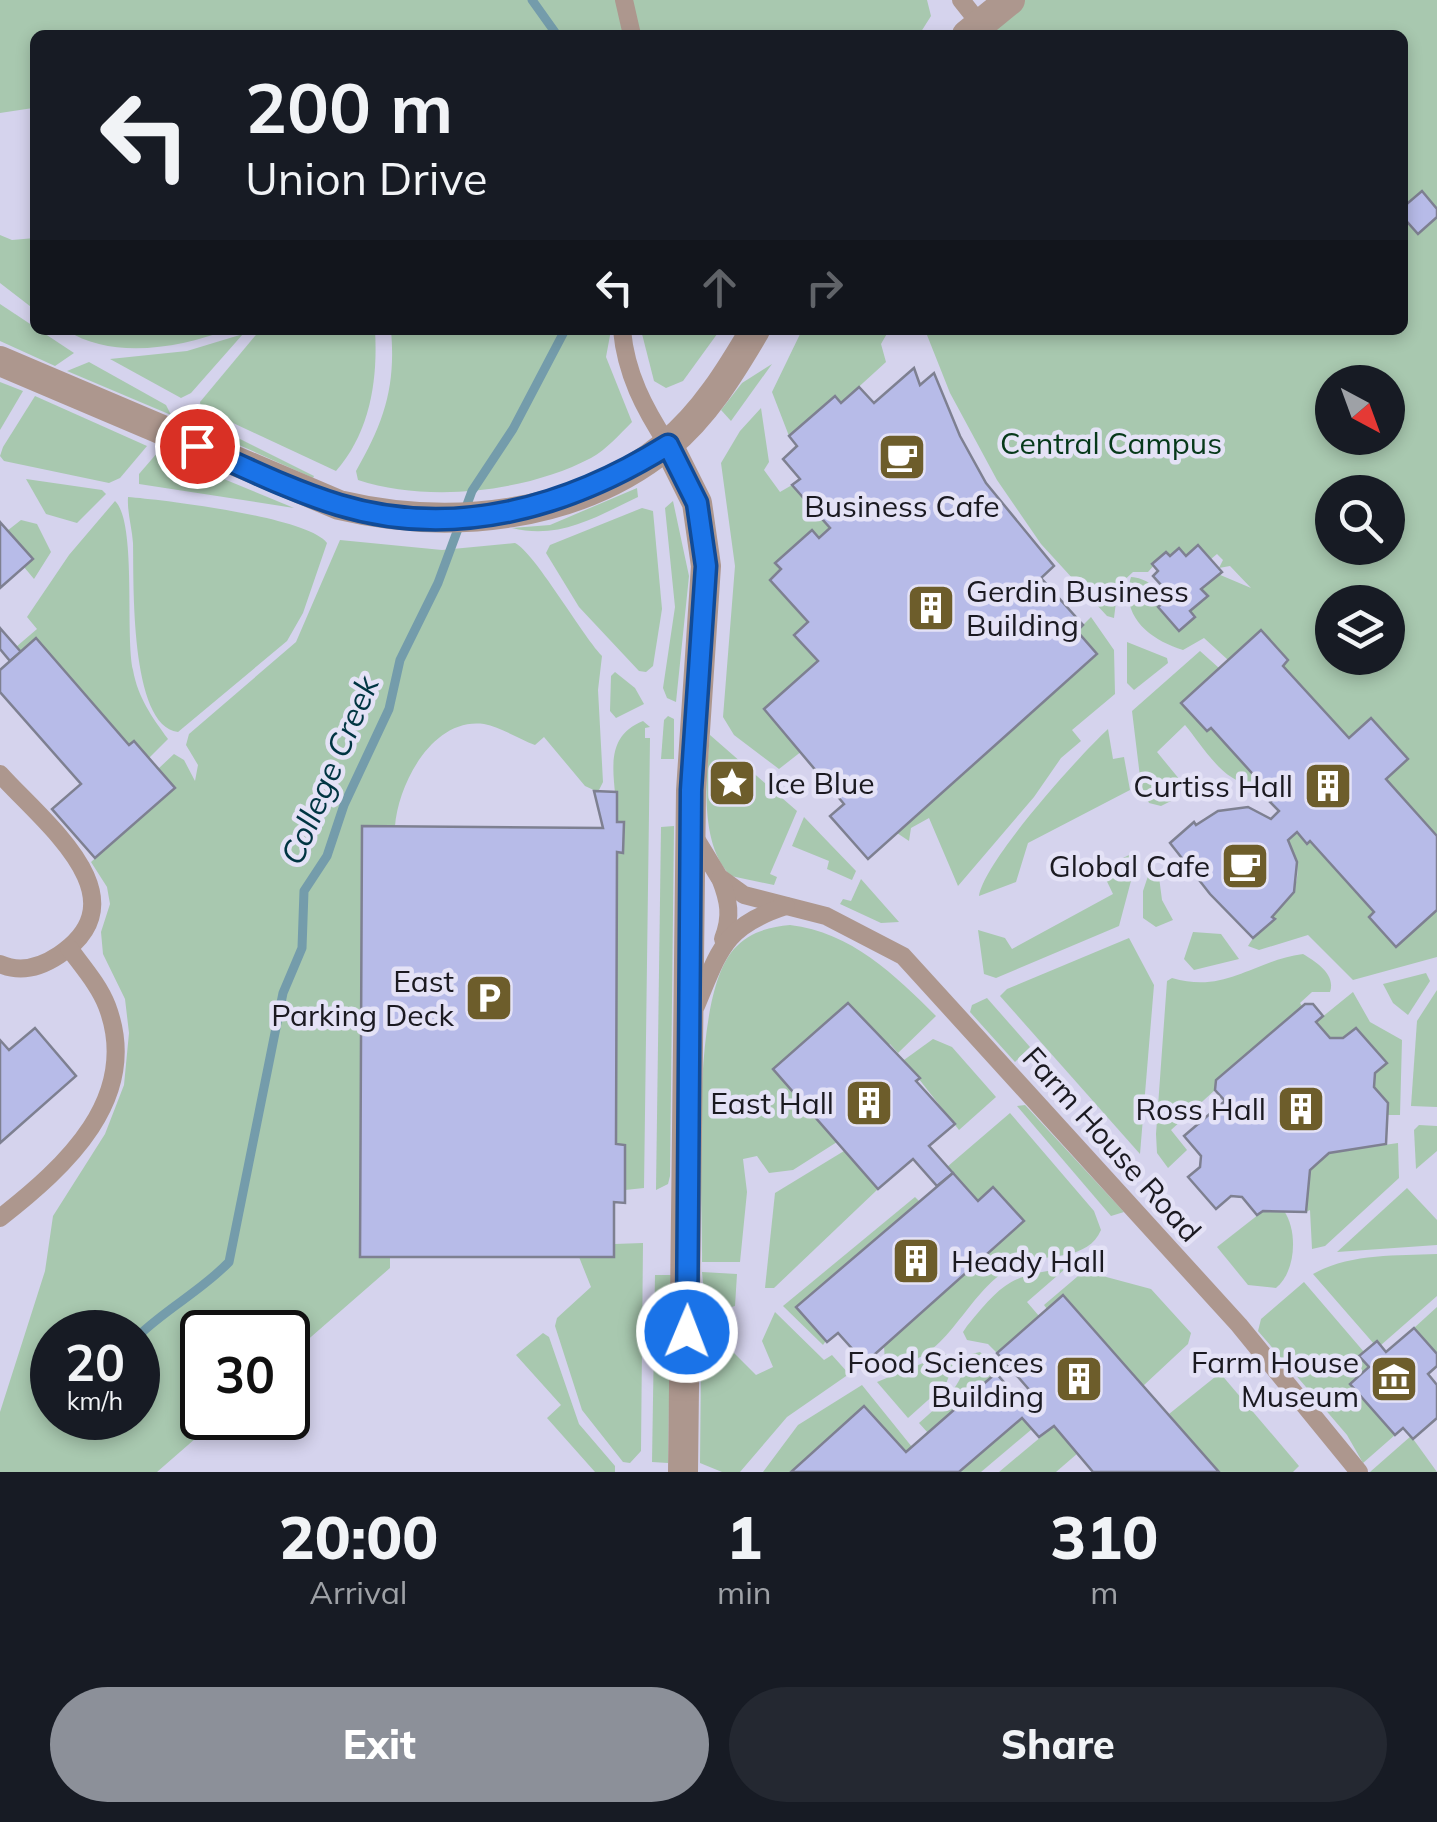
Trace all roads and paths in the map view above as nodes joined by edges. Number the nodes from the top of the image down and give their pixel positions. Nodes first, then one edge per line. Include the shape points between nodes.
1 (624, 0) edge
2 (1010, 0) edge
3 (969, 20) edge
4 (631, 30) edge
5 (623, 335) edge
6 (752, 335) edge
7 (0, 362) edge
8 (668, 445) junction
9 (0, 774) edge
10 (691, 830) junction
11 (720, 877) junction
12 (786, 906) junction
13 (722, 944) junction
14 (69, 948) junction
15 (0, 964) edge
16 (690, 1020) junction
17 (0, 1218) edge
18 (683, 1472) edge
19 (1358, 1472) edge

1 - 4 lane
2 - 3 street
5 - 8 lane via 640,399
6 - 8 street via 710,399
7 - 8 street via 306,493 419,518 504,514 569,497
8 - 10 street via 697,503 706,566
9 - 14 lane via 92,884 92,919
10 - 11 lane
10 - 16 street
11 - 12 lane, Farm House Road via 744,895
11 - 13 lane via 730,922
12 - 13 lane via 755,916
12 - 19 lane, Farm House Road via 852,927 903,956 1213,1296
13 - 16 lane
14 - 15 lane via 38,966
14 - 17 lane via 106,1002 110,1090 86,1139
16 - 18 street

